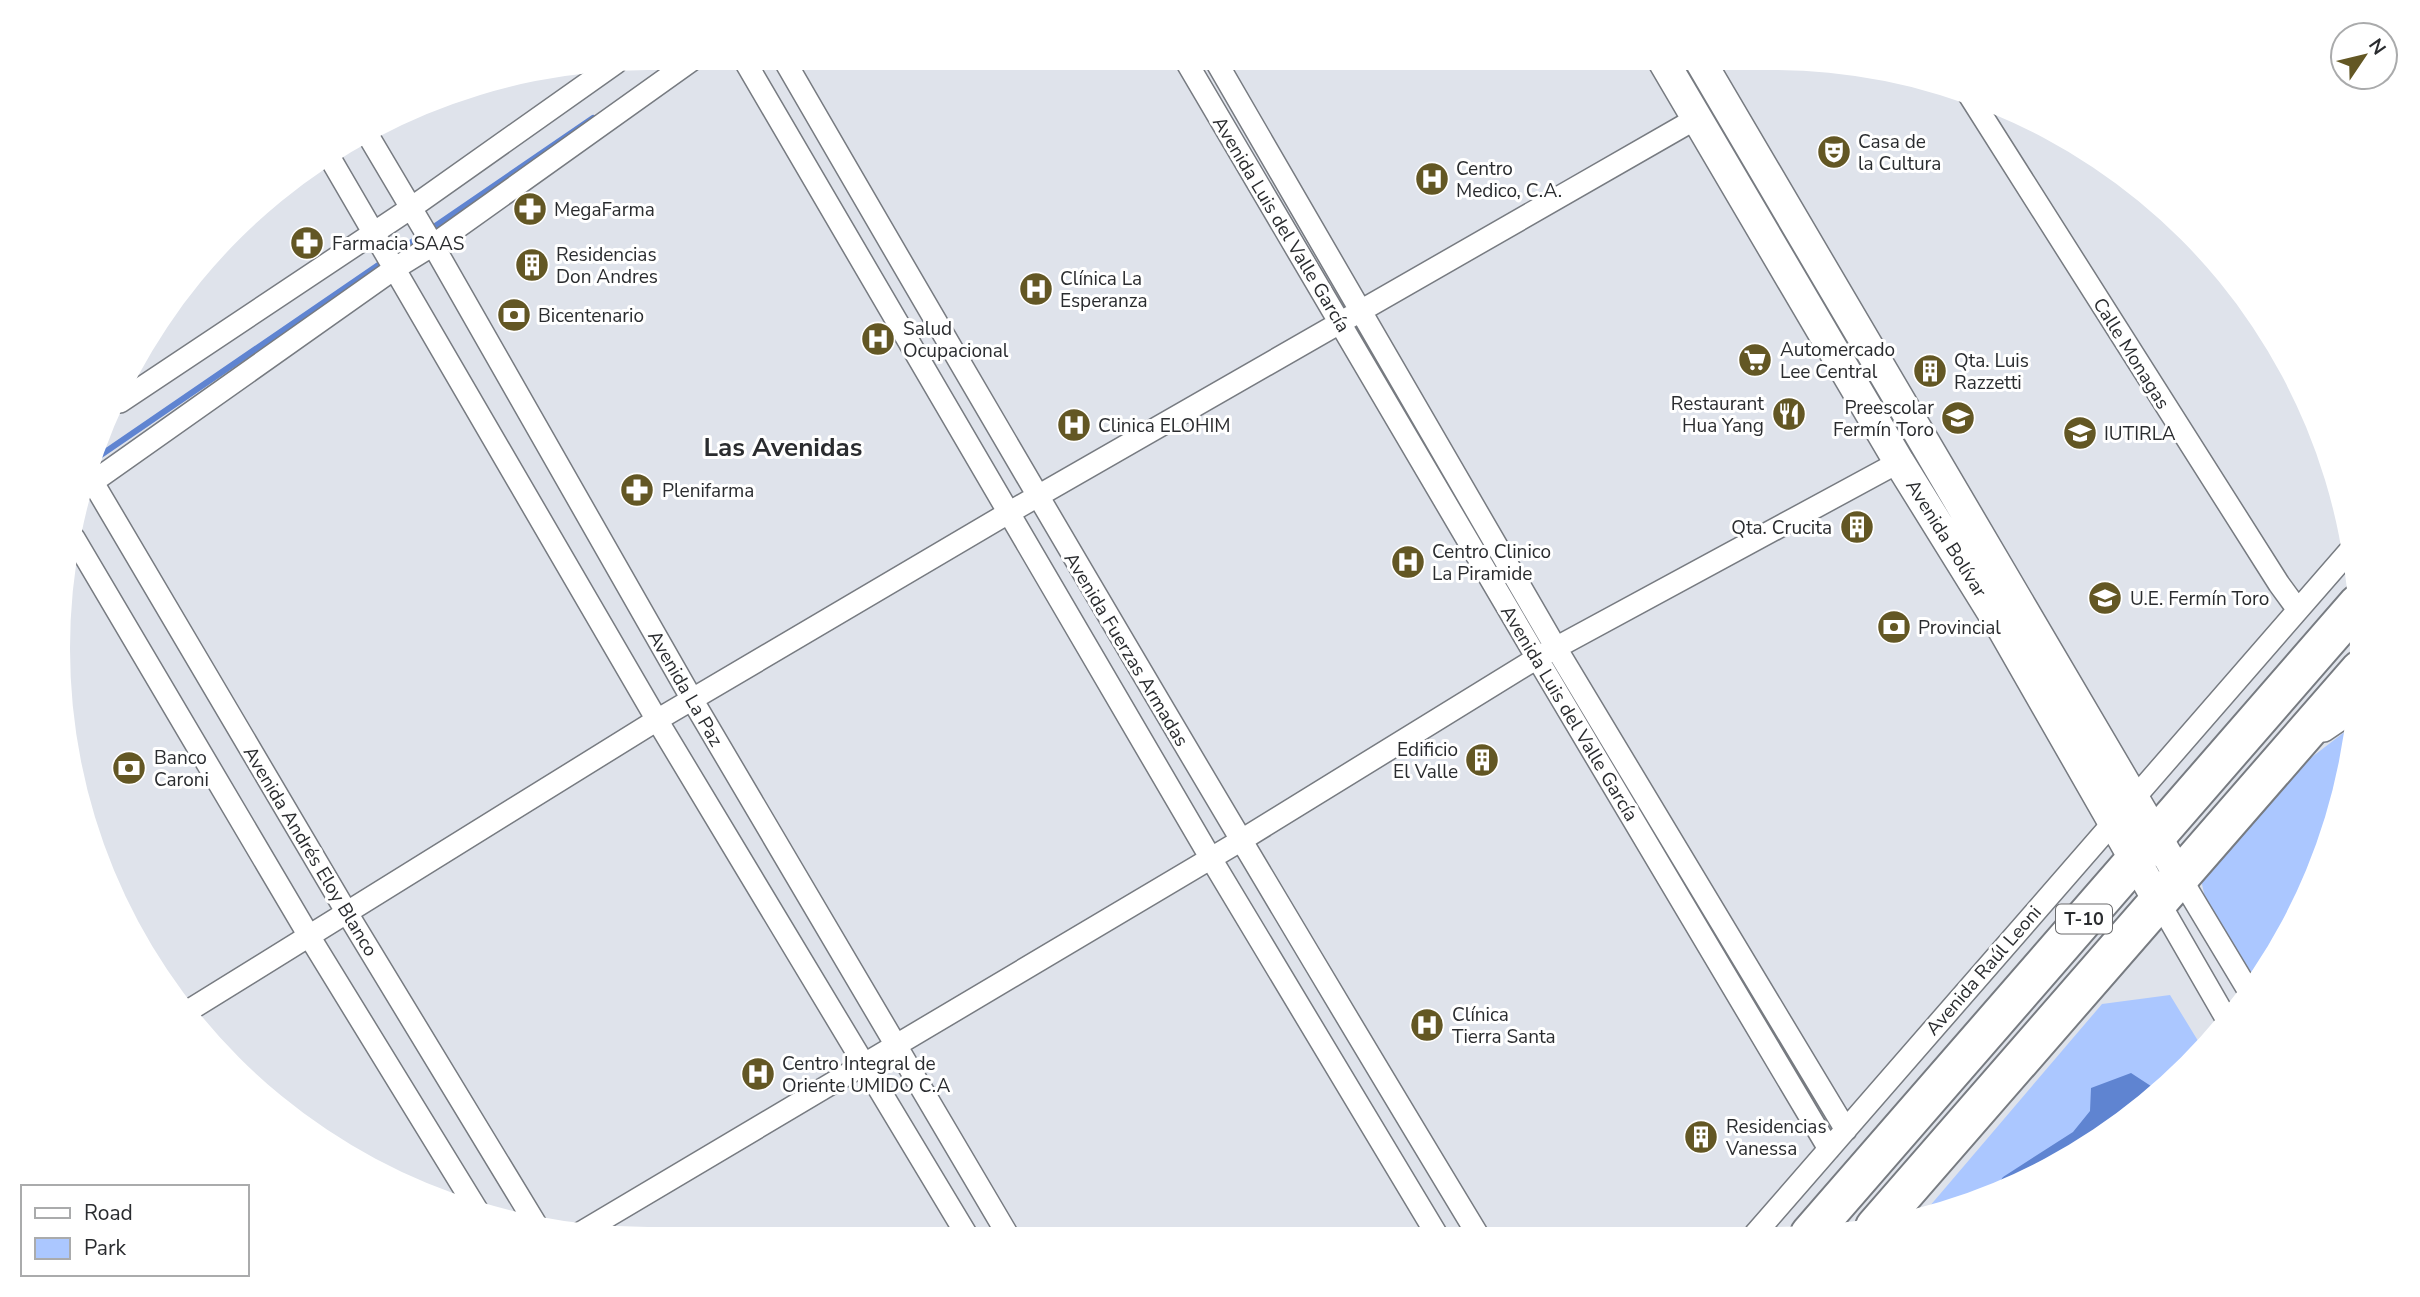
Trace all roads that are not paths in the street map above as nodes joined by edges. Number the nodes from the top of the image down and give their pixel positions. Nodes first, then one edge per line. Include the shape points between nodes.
1 (677, 70) edge
2 (750, 70) edge
3 (790, 70) edge
4 (1191, 70) edge
5 (1221, 70) edge
6 (1669, 70) edge
7 (1705, 70) edge
8 (604, 72) edge
9 (1977, 108) edge
10 (1697, 118) junction
11 (372, 141) edge
12 (333, 163) edge
13 (411, 208) junction
14 (373, 233) junction
15 (429, 239) junction
16 (391, 263) junction
17 (1362, 311) junction
18 (1341, 323) junction
19 (128, 396) edge
20 (1899, 462) junction
21 (98, 474) edge
22 (93, 489) edge
23 (1037, 497) junction
24 (1010, 512) junction
25 (79, 547) edge
26 (2343, 559) edge
27 (2298, 610) junction
28 (2349, 614) edge
29 (1556, 648) junction
30 (1537, 658) junction
31 (2349, 682) edge
32 (693, 701) junction
33 (2346, 716) edge
34 (657, 720) junction
35 (2284, 757) junction
36 (2134, 798) junction
37 (2112, 824) junction
38 (1240, 841) junction
39 (2146, 848) junction
40 (1210, 857) junction
41 (2170, 889) junction
42 (347, 913) junction
43 (309, 936) junction
44 (2243, 984) edge
45 (195, 1007) edge
46 (2223, 1010) edge
47 (895, 1046) junction
48 (864, 1064) junction
49 (1846, 1130) junction
50 (1829, 1149) junction
51 (470, 1198) edge
52 (530, 1215) edge
53 (1885, 1216) edge
54 (595, 1224) edge
55 (1818, 1225) edge
56 (962, 1227) edge
57 (1003, 1227) edge
58 (1432, 1227) edge
59 (1473, 1227) edge
60 (1761, 1227) edge

1 - 15 street
2 - 24 street, Avenida Fuerzas Armadas
3 - 23 street, Avenida Fuerzas Armadas
4 - 18 street, Avenida Luis del Valle García
5 - 17 street, Avenida Luis del Valle García
6 - 10 street, Avenida Bolívar
7 - 36 street, Avenida Bolívar
8 - 13 street
9 - 27 street, Calle Monagas
10 - 17 street
10 - 20 street, Avenida Bolívar
11 - 13 street, Avenida La Paz
12 - 14 street, Avenida La Paz
13 - 14 street
13 - 15 street, Avenida La Paz
14 - 16 street, Avenida La Paz
14 - 19 street
15 - 16 street
15 - 32 street, Avenida La Paz
16 - 21 street
16 - 34 street, Avenida La Paz
17 - 18 street
17 - 29 street, Avenida Luis del Valle García
18 - 23 street
18 - 30 street, Avenida Luis del Valle García
20 - 29 street
20 - 37 street, Avenida Bolívar via 2004,631
22 - 42 street, Avenida Andrés Eloy Blanco
23 - 24 street
23 - 38 street, Avenida Fuerzas Armadas
24 - 32 street
24 - 40 street, Avenida Fuerzas Armadas
25 - 43 street
26 - 27 street, Avenida Raúl Leoni
27 - 36 street, Avenida Raúl Leoni
28 - 39 highway, T-10
29 - 30 street
29 - 49 street, Avenida Luis del Valle García
30 - 38 street
30 - 50 street, Avenida Luis del Valle García
31 - 35 highway, T-10
32 - 34 street
32 - 47 street, Avenida La Paz
33 - 35 street
34 - 42 street
34 - 48 street, Avenida La Paz
35 - 41 highway, T-10
36 - 37 street, Avenida Raúl Leoni
36 - 39 street, Avenida Bolívar
37 - 39 street, Avenida Bolívar
37 - 49 street, Avenida Raúl Leoni
38 - 40 street
38 - 59 street, Avenida Fuerzas Armadas
39 - 41 street, Avenida Bolívar
39 - 55 highway, T-10
40 - 47 street
40 - 58 street, Avenida Fuerzas Armadas
41 - 44 street, Avenida Bolívar
41 - 46 street, Avenida Bolívar
41 - 53 highway, T-10
42 - 43 street
42 - 52 street, Avenida Andrés Eloy Blanco
43 - 45 street
43 - 51 street
47 - 48 street
47 - 57 street, Avenida La Paz
48 - 54 street
48 - 56 street, Avenida La Paz
49 - 50 street, Avenida Raúl Leoni
50 - 60 street, Avenida Raúl Leoni

